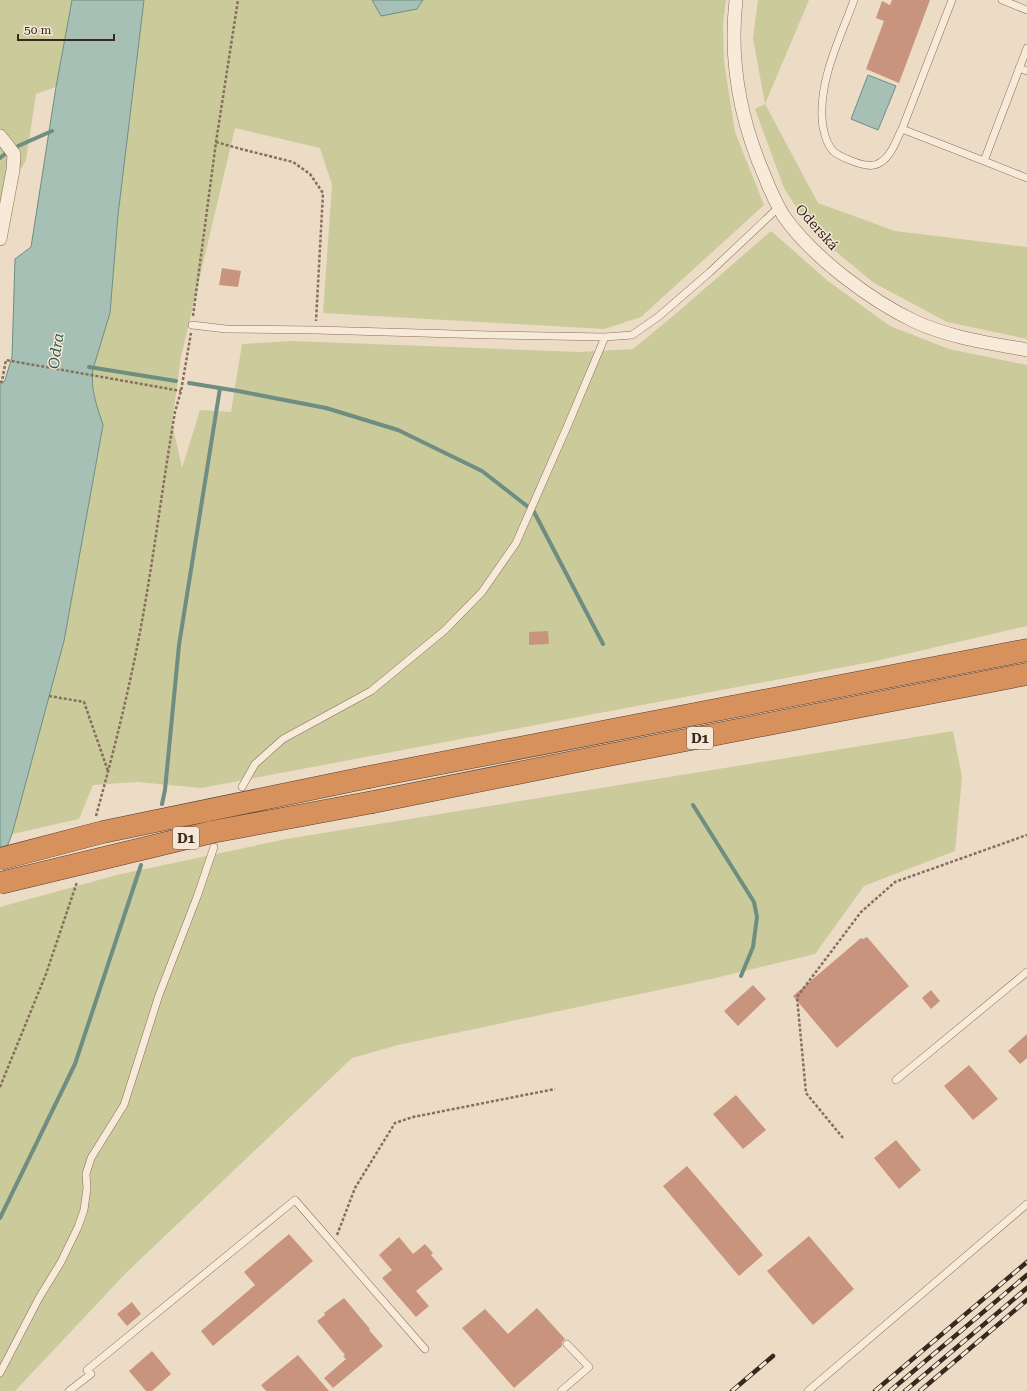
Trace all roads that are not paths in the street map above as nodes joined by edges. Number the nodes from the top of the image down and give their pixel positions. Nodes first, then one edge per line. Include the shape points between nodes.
1 (736, 0) edge
2 (854, 0) edge
3 (952, 0) edge
4 (1002, 0) edge
5 (1027, 10) edge
6 (1027, 48) edge
7 (1019, 68) junction
8 (1027, 71) edge
9 (902, 129) junction
10 (0, 136) edge
11 (984, 161) junction
12 (1027, 178) edge
13 (779, 208) junction
14 (0, 239) edge
15 (192, 325) road end
16 (605, 337) junction
17 (1027, 350) edge
18 (1027, 650) edge
19 (1027, 674) edge
20 (242, 787) dead end
21 (214, 847) dead end
22 (0, 859) edge
23 (0, 883) edge
24 (1027, 972) edge
25 (896, 1080) dead end
26 (1027, 1204) edge
27 (567, 1344) dead end
28 (425, 1349) dead end
29 (0, 1373) edge
30 (70, 1391) edge
31 (561, 1391) edge
32 (808, 1391) edge

1 - 13 street, Oderská via 734,47 740,105 759,163
2 - 9 lane via 826,79 822,105 826,139 837,155 866,165 877,164 888,156
3 - 9 lane
4 - 5 lane
6 - 7 lane
7 - 8 lane
7 - 11 lane
9 - 11 lane
10 - 14 street via 14,154
11 - 12 lane
13 - 16 lane via 658,317 632,335
13 - 17 street, Oderská via 796,231 829,264 871,296 901,314 950,334
15 - 16 lane via 226,329
16 - 20 lane via 516,543 482,592 446,630 371,691 283,739 255,764
18 - 22 highway, D1, bridge via 369,777 103,832
19 - 23 highway, D1, bridge via 212,832
21 - 29 lane via 159,995 124,1105 91,1158 86,1174 84,1210 78,1227
24 - 25 lane
26 - 32 lane
27 - 31 lane via 589,1367
28 - 30 lane via 295,1200 87,1370 91,1374

